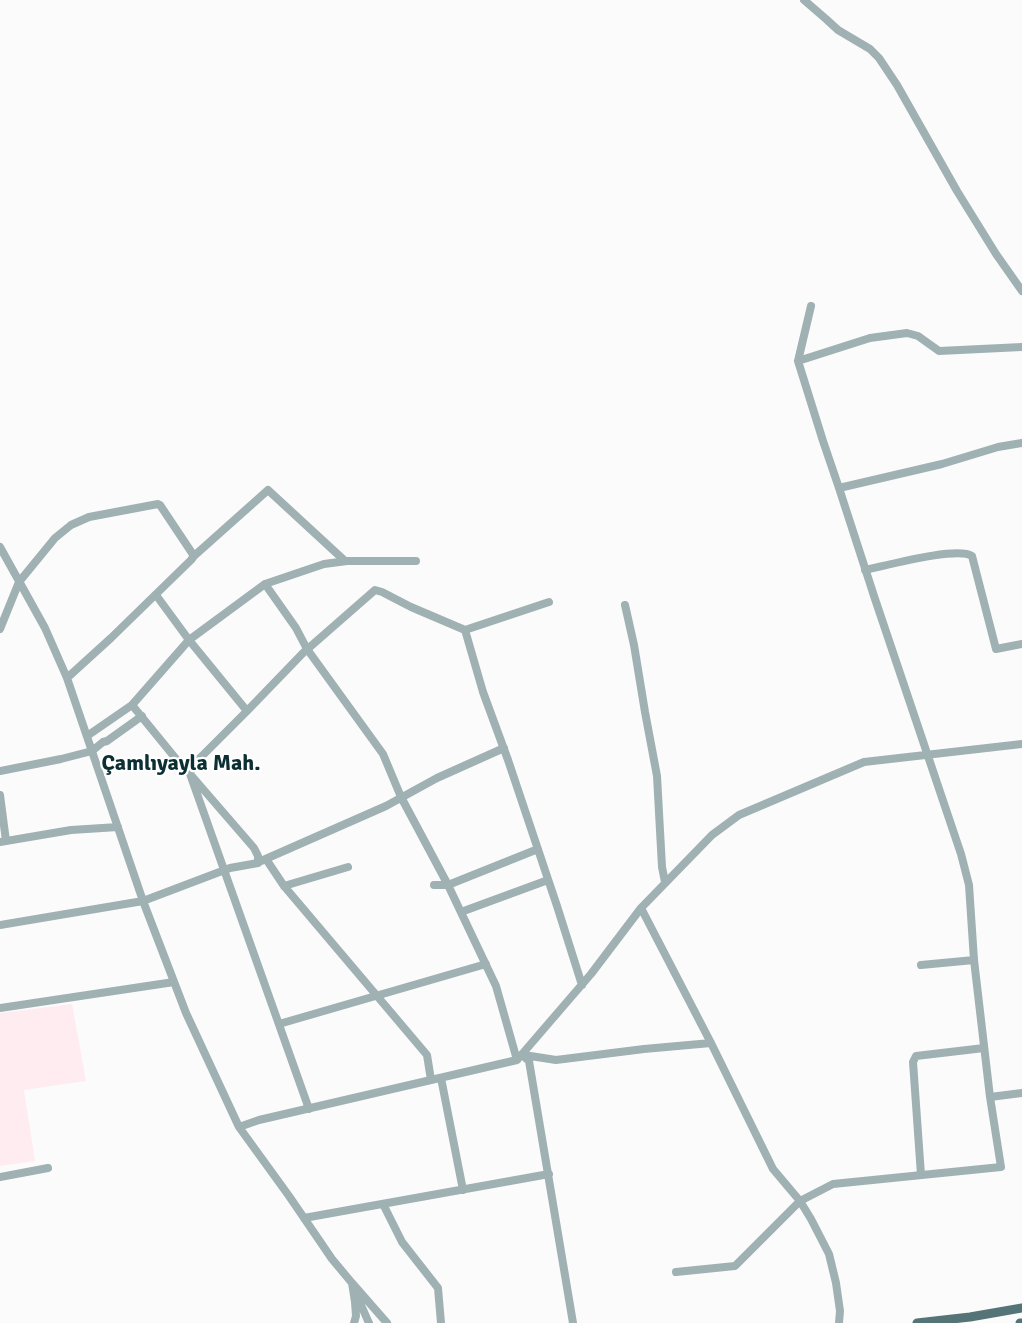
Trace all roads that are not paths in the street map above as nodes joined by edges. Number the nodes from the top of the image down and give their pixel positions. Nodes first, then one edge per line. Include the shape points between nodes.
1 (804, 0) edge
2 (1022, 291) edge
3 (811, 306) dead end
4 (1022, 347) edge
5 (798, 361) junction
6 (1022, 443) edge
7 (839, 488) junction
8 (0, 548) edge
9 (194, 556) junction
10 (345, 561) junction
11 (416, 561) dead end
12 (866, 570) junction
13 (19, 582) junction
14 (265, 584) junction
15 (156, 595) junction
16 (549, 602) dead end
17 (625, 605) dead end
18 (0, 629) edge
19 (465, 630) junction
20 (189, 640) junction
21 (1022, 644) edge
22 (307, 649) junction
23 (67, 678) junction
24 (132, 704) junction
25 (247, 711) junction
26 (142, 716) junction
27 (87, 736) junction
28 (1022, 744) edge
29 (504, 748) junction
30 (92, 751) junction
31 (927, 755) junction
32 (0, 771) edge
33 (190, 774) junction
34 (0, 795) edge
35 (402, 797) junction
36 (118, 827) junction
37 (3, 841) edge
38 (538, 849) junction
39 (262, 861) junction
40 (348, 867) dead end
41 (224, 871) junction
42 (548, 880) junction
43 (665, 882) junction
44 (434, 884) dead end
45 (448, 885) junction
46 (284, 886) junction
47 (142, 901) junction
48 (641, 908) junction
49 (462, 912) junction
50 (0, 925) edge
51 (974, 960) junction
52 (486, 964) junction
53 (921, 965) dead end
54 (174, 982) junction
55 (582, 985) junction
56 (376, 996) junction
57 (0, 1008) edge
58 (279, 1024) junction
59 (711, 1043) junction
60 (984, 1048) junction
61 (520, 1057) junction
62 (441, 1078) junction
63 (431, 1080) junction
64 (1022, 1093) edge
65 (990, 1097) junction
66 (309, 1109) junction
67 (239, 1127) junction
68 (48, 1168) dead end
69 (549, 1174) junction
70 (921, 1175) junction
71 (0, 1177) edge
72 (463, 1190) junction
73 (800, 1201) junction
74 (383, 1204) junction
75 (304, 1218) junction
76 (676, 1272) dead end
77 (352, 1283) junction
78 (1022, 1308) edge
79 (354, 1323) edge
80 (369, 1323) edge
81 (387, 1323) edge
82 (441, 1323) edge
83 (573, 1323) edge
84 (838, 1323) edge
85 (917, 1323) edge

1 - 2 street via 838,30 870,49 878,58 897,85 957,191
3 - 5 street
4 - 5 street via 939,350 918,336 907,333 870,338
5 - 7 street
6 - 7 street
7 - 12 street
8 - 13 street
9 - 10 street via 268,490
9 - 13 street via 158,504 89,517 71,525 55,538
9 - 15 street
10 - 11 street
10 - 14 street via 324,564
12 - 21 street via 933,556 969,554 996,649
12 - 31 street
13 - 18 street
13 - 23 street via 45,628
14 - 20 street
14 - 22 street
15 - 20 street
15 - 23 street
16 - 19 street
17 - 43 street via 657,776
19 - 22 street via 375,590
19 - 29 street
20 - 24 street
20 - 25 street
22 - 25 street
22 - 35 street via 383,754
23 - 27 street
24 - 26 street
24 - 27 street
25 - 33 street via 192,766
26 - 30 street
26 - 33 street
27 - 30 street
28 - 31 street
29 - 35 street
29 - 38 street
30 - 32 street
30 - 36 street
31 - 43 street via 864,762 739,815 712,835
31 - 51 street via 969,885
33 - 39 street
33 - 41 street
34 - 37 street
35 - 39 street
35 - 45 street
36 - 37 street via 71,830
36 - 47 street
38 - 42 street
38 - 45 street
39 - 41 street
39 - 46 street
40 - 46 street
41 - 47 street
41 - 58 street
42 - 49 street
42 - 55 street
43 - 48 street
44 - 45 street
45 - 49 street
46 - 56 street
47 - 50 street
47 - 54 street
48 - 55 street
48 - 59 street
49 - 52 street
51 - 53 street
51 - 60 street
52 - 56 street
52 - 61 street
54 - 57 street
54 - 67 street
55 - 61 street
56 - 58 street
56 - 63 street via 426,1055
58 - 66 street
59 - 61 street via 556,1060
59 - 73 street via 773,1169
60 - 65 street
60 - 70 street via 916,1056 913,1062
61 - 62 street
61 - 69 street via 529,1060
62 - 63 street
62 - 72 street
63 - 66 street
64 - 65 street
65 - 70 street via 1001,1167
66 - 67 street
67 - 75 street
68 - 71 street
69 - 72 street
69 - 83 street
70 - 73 street via 833,1184
72 - 74 street
73 - 76 street via 735,1266
73 - 84 street via 829,1254 840,1311
74 - 75 street
74 - 82 street via 402,1242 438,1288
75 - 77 street
77 - 79 street via 356,1309
77 - 80 street
77 - 81 street
78 - 85 main road

